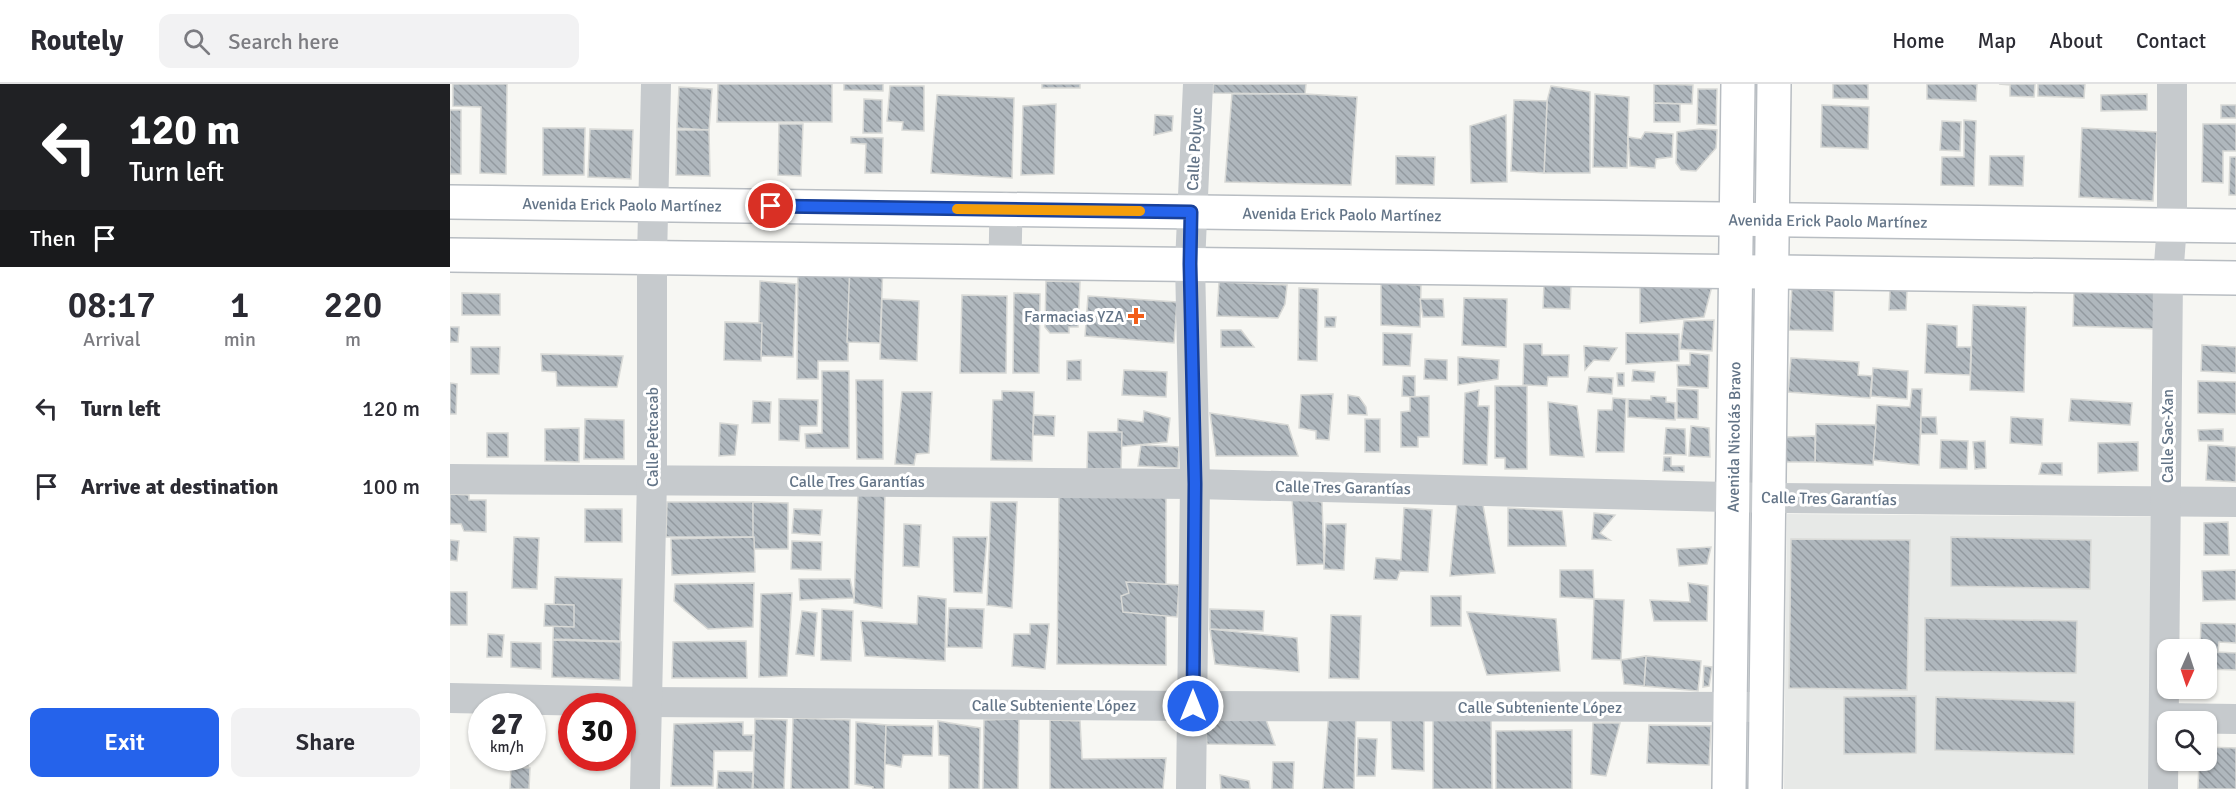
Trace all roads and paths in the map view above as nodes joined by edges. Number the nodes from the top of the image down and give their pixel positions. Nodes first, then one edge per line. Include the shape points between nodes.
1 (656, 84) edge
2 (1198, 84) edge
3 (1738, 84) edge
4 (1774, 84) edge
5 (2172, 84) edge
6 (450, 202) edge
7 (653, 204) junction
8 (1006, 209) junction
9 (1191, 212) junction
10 (1736, 219) junction
11 (1772, 219) junction
12 (2172, 225) junction
13 (2236, 226) edge
14 (450, 255) edge
15 (652, 258) junction
16 (1005, 262) junction
17 (1190, 264) junction
18 (1736, 272) junction
19 (1771, 272) junction
20 (2168, 278) junction
21 (2236, 278) edge
22 (450, 479) edge
23 (652, 479) junction
24 (1195, 484) junction
25 (1733, 496) junction
26 (1769, 498) junction
27 (2167, 501) junction
28 (2236, 502) edge
29 (450, 698) edge
30 (646, 702) junction
31 (1193, 706) junction
32 (1766, 707) junction
33 (1730, 708) junction
34 (2164, 711) edge
35 (2217, 719) edge
36 (2236, 719) edge
37 (2163, 771) edge
38 (645, 789) edge
39 (1191, 789) edge
40 (1729, 789) edge
41 (1766, 789) edge
42 (2163, 789) edge

1 - 7 street, Calle Petcacab
2 - 9 street, Calle Polyuc
3 - 10 main road, Avenida Nicolás Bravo
4 - 11 main road
5 - 12 street, Calle Sac-Xan
6 - 7 main road, Avenida Erick Paolo Martínez
7 - 8 main road, Avenida Erick Paolo Martínez
7 - 15 street, Calle Petcacab
8 - 9 main road, Avenida Erick Paolo Martínez
8 - 16 street
9 - 10 main road, Avenida Erick Paolo Martínez
9 - 17 street, Calle Polyuc
10 - 11 main road, Avenida Erick Paolo Martínez
10 - 18 main road, Avenida Nicolás Bravo
11 - 12 main road, Avenida Erick Paolo Martínez
11 - 19 main road
12 - 13 main road, Avenida Erick Paolo Martínez
12 - 20 street, Calle Sac-Xan
14 - 15 main road
15 - 16 main road
15 - 23 street, Calle Petcacab
16 - 17 main road
17 - 18 main road
17 - 24 street, Calle Polyuc
18 - 19 main road
18 - 25 main road, Avenida Nicolás Bravo
19 - 20 main road
19 - 26 main road
20 - 21 main road
20 - 27 street, Calle Sac-Xan
22 - 23 street, Calle Tres Garantías
23 - 24 street, Calle Tres Garantías
23 - 30 street, Calle Petcacab
24 - 25 street, Calle Tres Garantías
24 - 31 street, Calle Polyuc
25 - 26 street, Calle Tres Garantías
25 - 33 main road, Avenida Nicolás Bravo
26 - 27 street, Calle Tres Garantías
26 - 32 main road
27 - 28 street, Calle Tres Garantías
27 - 34 street, Calle Sac-Xan
29 - 30 street, Calle Subteniente López
30 - 31 street, Calle Subteniente López
30 - 38 street, Calle Petcacab
31 - 33 street, Calle Subteniente López
31 - 39 street, Calle Polyuc
32 - 33 street, Calle Subteniente López
32 - 41 main road
33 - 40 main road, Avenida Nicolás Bravo
35 - 36 street
37 - 42 street, Calle Sac-Xan

